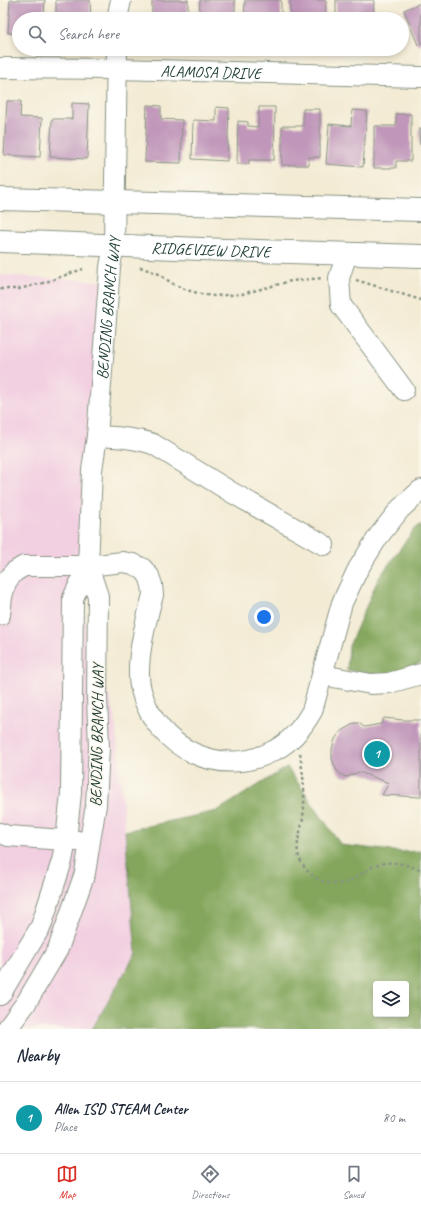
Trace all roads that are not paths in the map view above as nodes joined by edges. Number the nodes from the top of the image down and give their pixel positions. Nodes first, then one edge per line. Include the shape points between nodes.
1 (121, 0) edge
2 (118, 12) edge
3 (117, 56) edge
4 (0, 68) edge
5 (117, 70) junction
6 (421, 77) edge
7 (0, 200) edge
8 (114, 203) junction
9 (421, 210) edge
10 (0, 241) edge
11 (114, 244) junction
12 (347, 254) junction
13 (421, 256) edge
14 (404, 390) dead end
15 (97, 436) junction
16 (421, 490) edge
17 (324, 545) dead end
18 (88, 566) junction
19 (0, 615) edge
20 (322, 674) junction
21 (421, 674) edge
22 (70, 793) junction
23 (97, 794) junction
24 (0, 834) edge
25 (66, 840) junction
26 (90, 841) junction
27 (1, 989) edge
28 (26, 1003) junction
29 (7, 1029) edge

1 - 2 street
3 - 5 street, BENDING BRANCH WAY
4 - 5 street, ALAMOSA DRIVE
5 - 6 street, ALAMOSA DRIVE
5 - 8 street, BENDING BRANCH WAY
7 - 8 main road
8 - 9 main road
8 - 11 street, BENDING BRANCH WAY
10 - 11 main road, RIDGEVIEW DRIVE
11 - 12 main road, RIDGEVIEW DRIVE
11 - 15 street, BENDING BRANCH WAY via 110,266
12 - 13 main road, RIDGEVIEW DRIVE
12 - 14 street via 339,278 341,305
15 - 17 street via 131,438 153,444
15 - 18 street, BENDING BRANCH WAY via 92,470
16 - 20 street via 383,531 358,569 342,603
18 - 19 street via 24,566 14,572 6,582
18 - 20 street via 123,562 142,568 149,576 153,595 139,659 140,689 151,717 160,729 182,748 196,755 237,761 263,756 287,742 297,733 312,711
18 - 22 street, BENDING BRANCH WAY via 73,598
18 - 23 street, BENDING BRANCH WAY via 98,596
20 - 21 street via 371,684 389,683
22 - 23 street
22 - 25 street, BENDING BRANCH WAY
23 - 26 street, BENDING BRANCH WAY
24 - 25 street
25 - 26 street
25 - 27 street, BENDING BRANCH WAY via 62,861 41,926
26 - 28 street, BENDING BRANCH WAY via 85,873 58,949
27 - 28 street
28 - 29 street, BENDING BRANCH WAY

